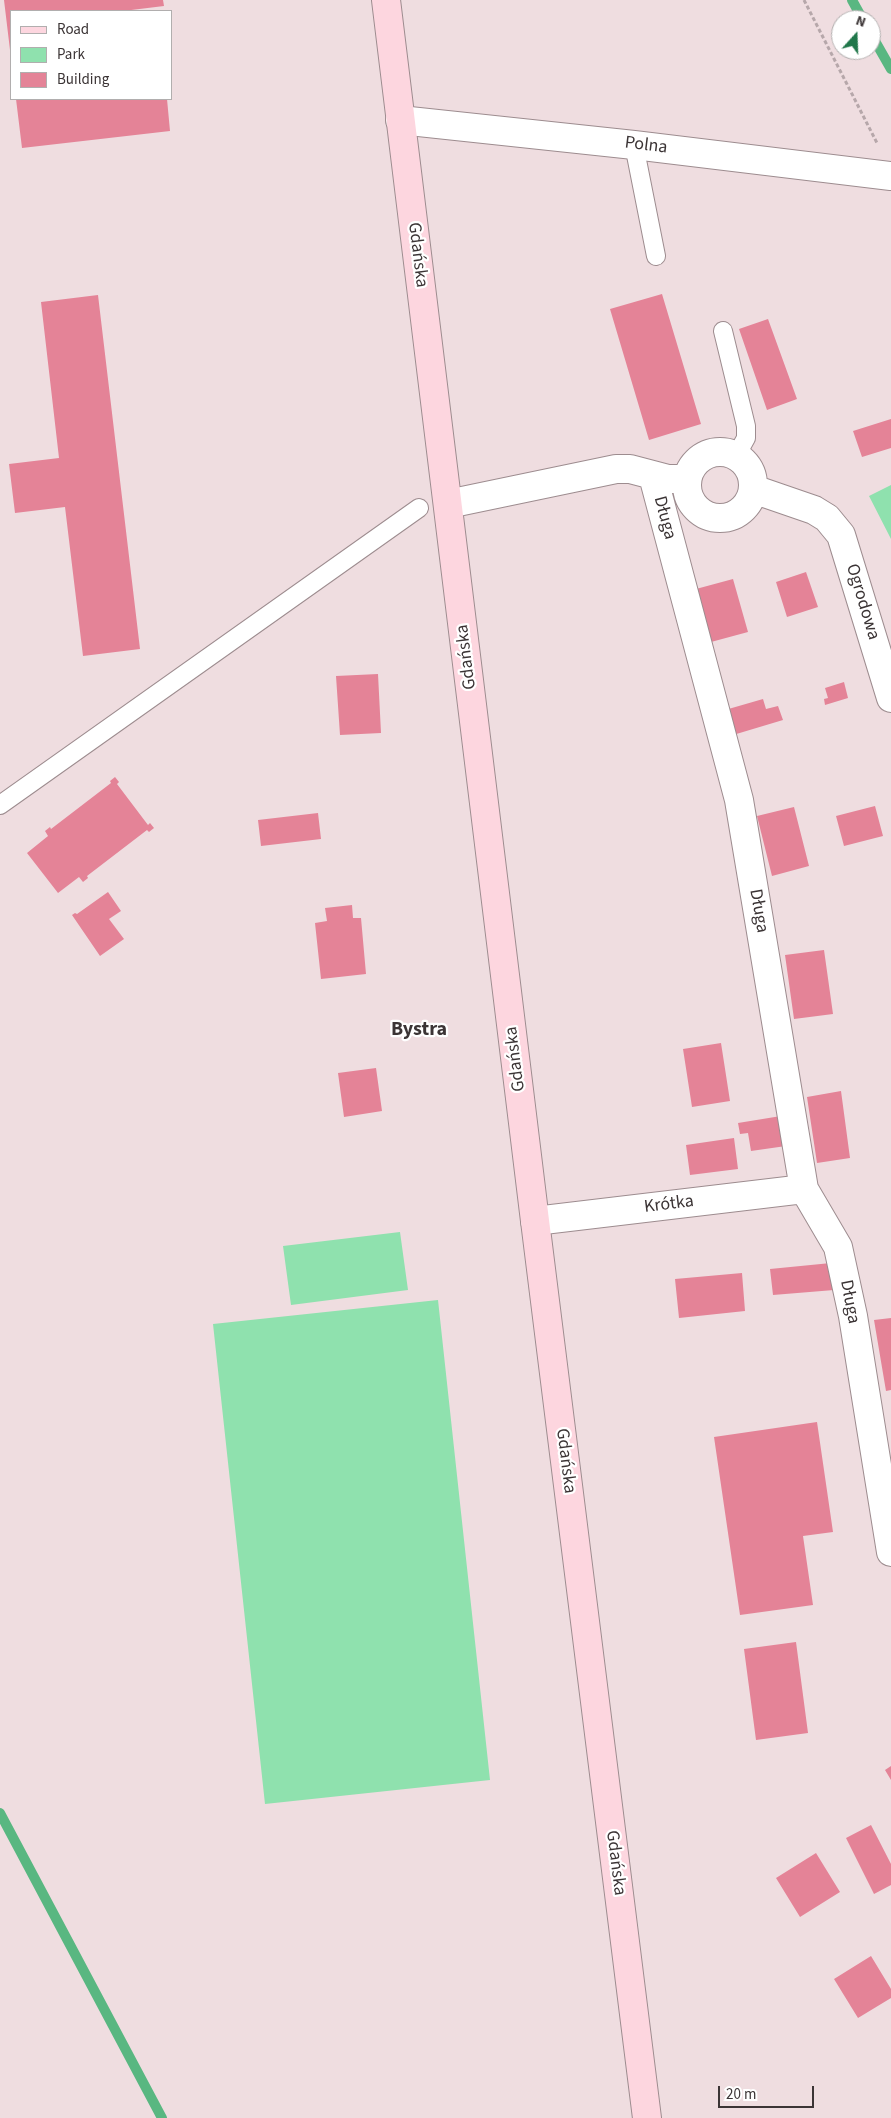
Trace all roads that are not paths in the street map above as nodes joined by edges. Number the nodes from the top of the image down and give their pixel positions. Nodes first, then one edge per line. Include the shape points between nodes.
1 (386, 0) edge
2 (400, 120) junction
3 (634, 145) junction
4 (891, 176) edge
5 (656, 256) dead end
6 (723, 332) dead end
7 (736, 456) junction
8 (653, 476) junction
9 (687, 479) junction
10 (753, 489) junction
11 (448, 504) junction
12 (419, 508) dead end
13 (891, 698) edge
14 (0, 805) edge
15 (804, 1189) junction
16 (535, 1221) junction
17 (891, 1552) edge
18 (647, 2118) edge

1 - 2 street, Gdańska
2 - 3 street, Polna
2 - 11 street, Gdańska
3 - 4 street, Polna
3 - 5 lane
6 - 7 lane via 746,426 746,438
7 - 9 street via 709,453 694,463
7 - 10 street via 748,468
8 - 9 street via 668,480
8 - 11 street, Długa via 630,468 616,469
8 - 15 street, Długa via 739,800
9 - 10 street via 686,490 690,500 697,509 716,518 738,513 746,505
10 - 13 street, Ogrodowa via 814,510 827,518 841,535
11 - 16 street, Gdańska
12 - 14 lane
15 - 16 street, Krótka
15 - 17 street, Długa via 838,1247 853,1316
16 - 18 street, Gdańska

